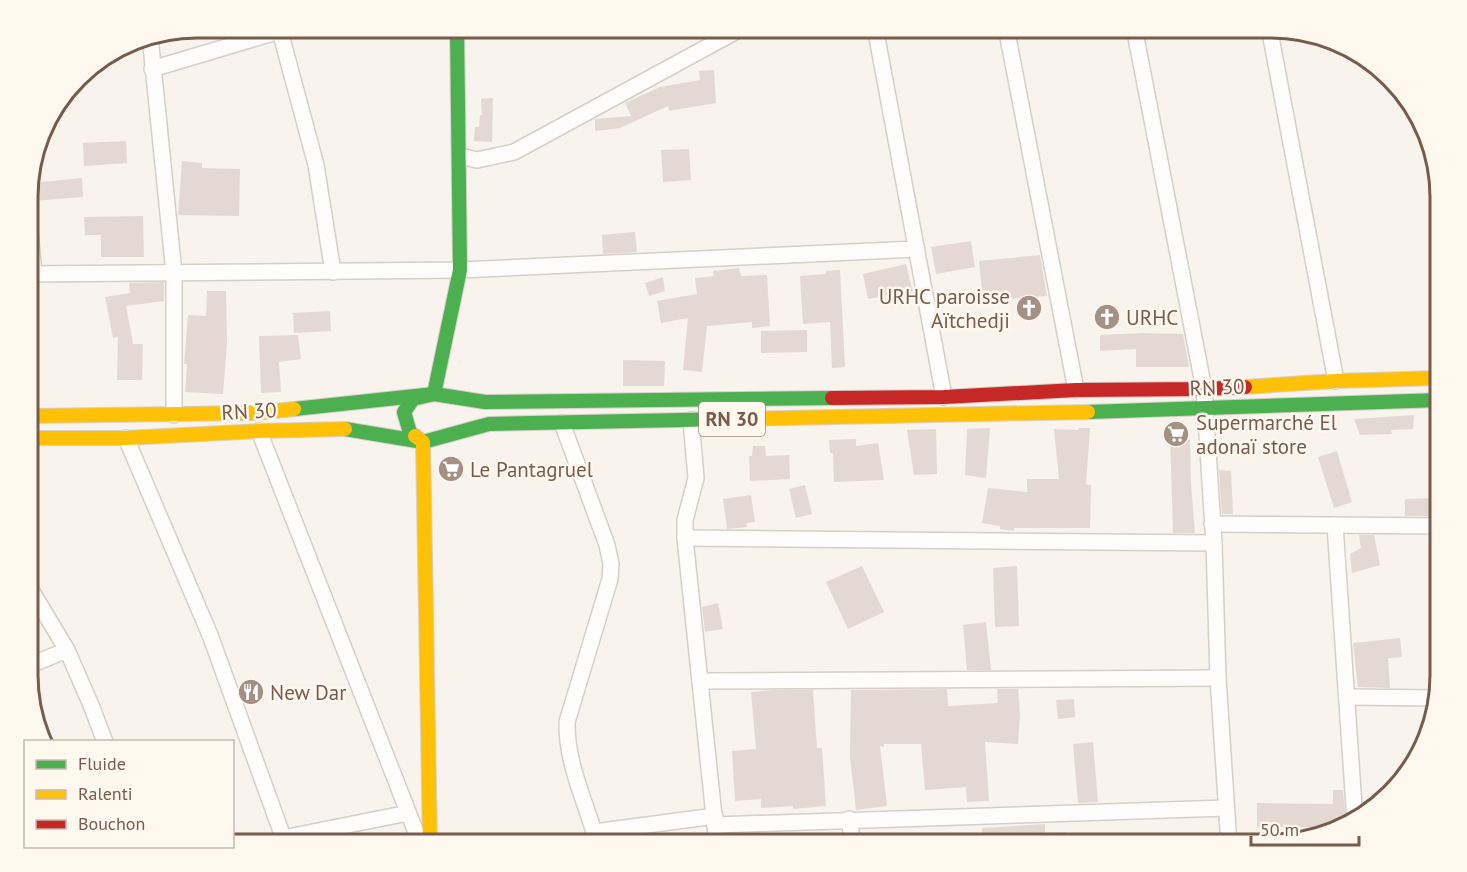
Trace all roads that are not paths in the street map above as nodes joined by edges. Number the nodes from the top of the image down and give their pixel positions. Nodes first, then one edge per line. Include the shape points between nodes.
1 (256, 38) edge
2 (288, 38) edge
3 (457, 38) edge
4 (724, 38) edge
5 (877, 38) edge
6 (1008, 38) edge
7 (1136, 38) edge
8 (1271, 38) edge
9 (151, 45) edge
10 (152, 69) junction
11 (460, 156) junction
12 (917, 249) junction
13 (460, 270) junction
14 (333, 272) junction
15 (174, 273) junction
16 (38, 274) edge
17 (1429, 378) edge
18 (1336, 381) junction
19 (1204, 389) junction
20 (1076, 390) junction
21 (434, 394) junction
22 (944, 397) junction
23 (1429, 400) edge
24 (1205, 408) junction
25 (174, 415) junction
26 (38, 416) edge
27 (691, 420) junction
28 (562, 423) junction
29 (259, 431) junction
30 (38, 438) edge
31 (126, 438) junction
32 (423, 442) junction
33 (1212, 524) junction
34 (1335, 525) junction
35 (1429, 526) edge
36 (685, 538) junction
37 (1214, 543) junction
38 (38, 602) edge
39 (66, 650) junction
40 (38, 662) edge
41 (1218, 678) junction
42 (700, 681) junction
43 (1347, 697) junction
44 (1427, 698) edge
45 (105, 740) edge
46 (1226, 808) junction
47 (1354, 811) edge
48 (408, 813) junction
49 (849, 819) junction
50 (715, 820) junction
51 (281, 834) edge
52 (315, 834) edge
53 (417, 834) edge
54 (430, 834) edge
55 (595, 834) edge
56 (627, 834) edge
57 (716, 834) edge
58 (851, 834) edge
59 (1227, 834) edge

1 - 10 street
2 - 14 street via 316,165
3 - 11 main road
4 - 11 street via 514,152 477,160
5 - 12 street
6 - 20 street
7 - 19 street
8 - 18 street
9 - 10 street
10 - 15 street
11 - 13 main road
12 - 13 street
12 - 22 street
13 - 14 street
13 - 21 main road
14 - 15 street
15 - 16 street
15 - 25 street
17 - 18 main road, RN 30
18 - 19 main road, RN 30
19 - 20 main road, RN 30
19 - 24 street
20 - 22 main road, RN 30
21 - 22 main road, RN 30 via 485,402
21 - 25 main road, RN 30 via 255,413
21 - 32 main road via 413,399 404,412 410,432
23 - 24 main road, RN 30 / RN 30
24 - 27 main road, RN 30 / RN 30
24 - 33 street
25 - 26 main road, RN 30
27 - 28 main road, RN 30 / RN 30
27 - 36 street via 696,478 685,520
28 - 32 main road, RN 30 / RN 30 via 489,424
28 - 55 street via 610,564 610,579 567,723 574,765
29 - 31 main road, RN 30 / RN 30
29 - 32 main road, RN 30 / RN 30 via 347,429
29 - 48 street
30 - 31 main road, RN 30 / RN 30
31 - 51 street via 210,635
32 - 54 main road
33 - 34 street
33 - 37 street
34 - 35 street
34 - 43 street
36 - 37 street
36 - 42 street
37 - 41 street
38 - 39 street
39 - 40 street
39 - 45 street
41 - 42 street
41 - 46 street
42 - 50 street
43 - 44 street
43 - 47 street
46 - 49 street
46 - 59 street
48 - 52 street
48 - 53 street
49 - 50 street
49 - 58 street
50 - 56 street
50 - 57 street

